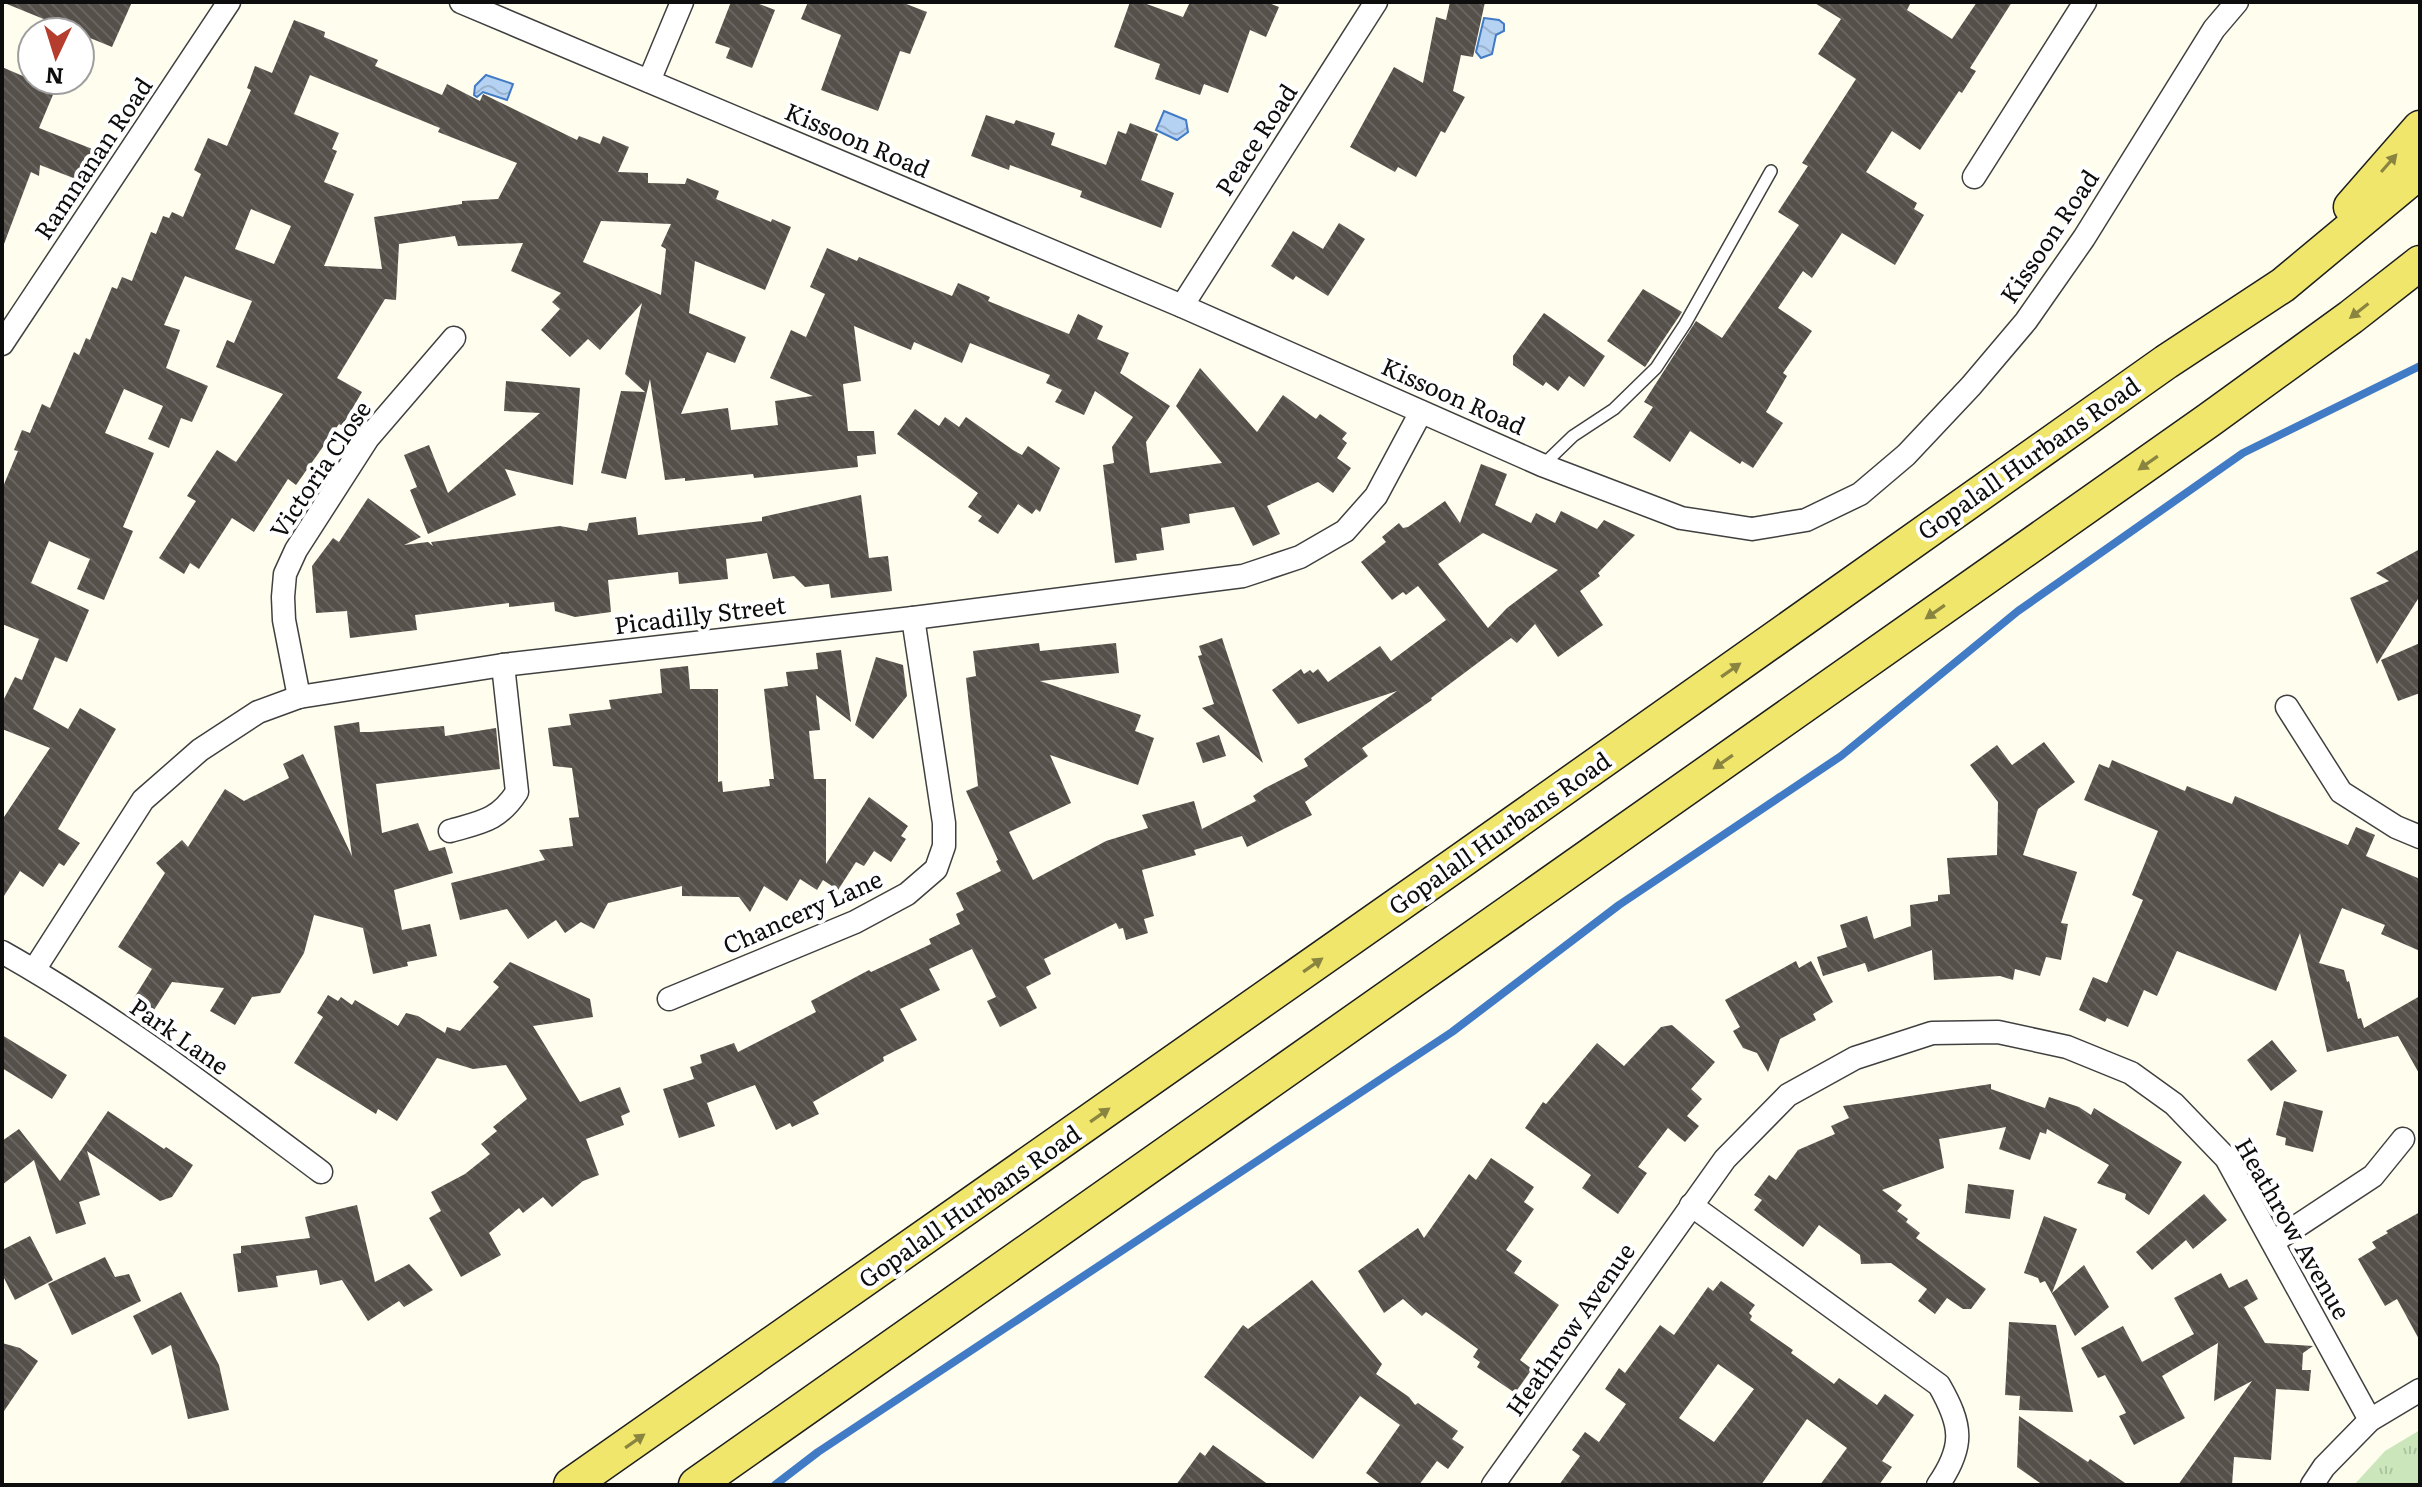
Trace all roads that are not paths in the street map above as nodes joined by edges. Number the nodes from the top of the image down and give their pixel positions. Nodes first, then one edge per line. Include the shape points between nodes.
1 (229, 2) edge
2 (461, 2) edge
3 (682, 2) edge
4 (1376, 2) edge
5 (2085, 2) edge
6 (2237, 2) edge
7 (649, 81) junction
8 (2420, 128) edge
9 (1771, 171) dead end
10 (2420, 171) edge
11 (1974, 177) dead end
12 (2420, 263) edge
13 (2283, 285) junction
14 (1182, 306) junction
15 (454, 338) dead end
16 (2, 344) edge
17 (1421, 412) junction
18 (1542, 465) junction
19 (913, 618) junction
20 (503, 665) junction
21 (299, 697) junction
22 (2287, 707) dead end
23 (450, 831) dead end
24 (2420, 837) edge
25 (2, 952) edge
26 (34, 970) junction
27 (669, 999) dead end
28 (2403, 1139) dead end
29 (321, 1172) dead end
30 (1691, 1205) junction
31 (2273, 1242) junction
32 (2420, 1390) edge
33 (2370, 1420) junction
34 (571, 1485) edge
35 (696, 1485) edge
36 (1493, 1485) edge
37 (1938, 1485) edge
38 (2312, 1485) edge

1 - 16 street, Ramnanan Road
2 - 7 street, Kissoon Road
3 - 7 street
4 - 14 street, Peace Road
5 - 11 street
6 - 18 street, Kissoon Road via 2214,29 2026,321 1906,455 1860,494 1806,520 1752,529 1681,518
7 - 14 street, Kissoon Road
13 -> 8 main road
9 - 18 lane via 1656,368 1614,409
10 - 13 main road, Gopalall Hurbans Road
12 -> 35 main road via 2209,420
34 -> 13 main road, Gopalall Hurbans Road via 2166,362
14 - 17 street, Kissoon Road
15 - 21 street, Victoria Close via 368,438 290,562 284,620
17 - 18 street, Kissoon Road
17 - 19 street, Picadilly Street via 1376,496 1345,531 1300,557 1243,576
19 - 20 street, Picadilly Street
19 - 27 street, Chancery Lane via 944,823 936,869 907,894 855,922
20 - 21 street, Picadilly Street
20 - 23 street via 517,792 505,810
21 - 26 street, Picadilly Street via 258,712 200,750 143,800
22 - 24 street via 2341,792
25 - 26 street, Park Lane
26 - 29 street, Park Lane via 189,1074
28 - 31 street via 2373,1176
30 - 31 street, Heathrow Avenue via 1725,1159 1788,1095 1855,1058 1932,1033 1998,1032 2067,1047 2131,1073 2174,1104 2226,1158
30 - 36 street, Heathrow Avenue
30 - 37 street via 1939,1385 1954,1411 1959,1437 1952,1465
31 - 33 street, Heathrow Avenue
32 - 33 street
33 - 38 street

